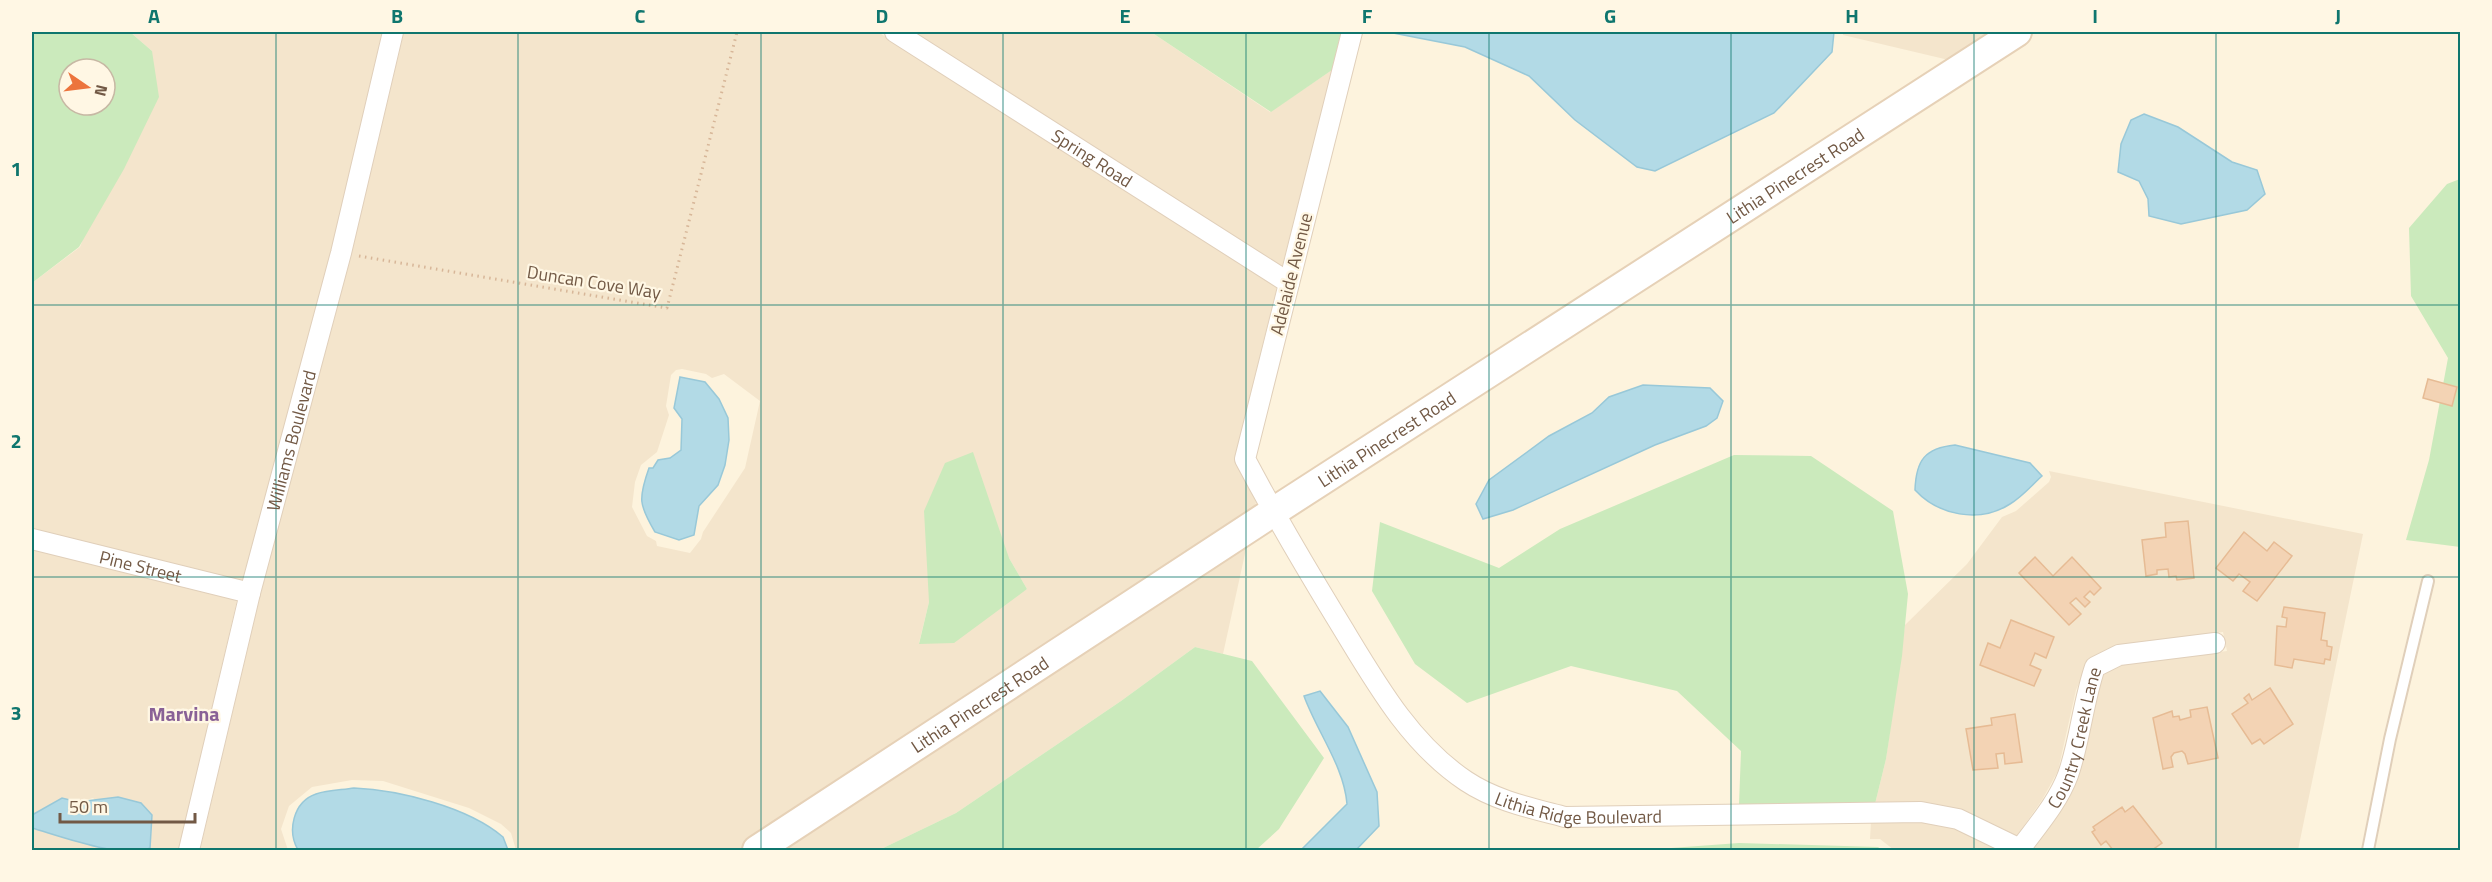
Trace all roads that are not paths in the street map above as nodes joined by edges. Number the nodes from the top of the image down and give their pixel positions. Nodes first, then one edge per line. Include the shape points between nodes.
1 (393, 32) edge
2 (895, 32) edge
3 (1352, 32) edge
4 (2017, 32) edge
5 (1289, 283) junction
6 (1273, 512) junction
7 (32, 539) edge
8 (2428, 581) dead end
9 (250, 593) junction
10 (2215, 643) dead end
11 (189, 850) edge
12 (757, 850) edge
13 (2021, 850) edge
14 (2368, 850) edge

1 - 9 street, Williams Boulevard via 341,253
2 - 5 street, Spring Road
3 - 5 street, Adelaide Avenue
4 - 6 main road, Lithia Pinecrest Road
5 - 6 street, Adelaide Avenue via 1245,459
6 - 12 main road, Lithia Pinecrest Road
6 - 13 street, Lithia Ridge Boulevard via 1385,698 1429,751 1467,782 1508,803 1565,817 1921,812 1958,819
7 - 9 street, Pine Street
8 - 14 lane
9 - 11 street, Williams Boulevard
10 - 13 street, Country Creek Lane via 2119,655 2095,666 2068,775

